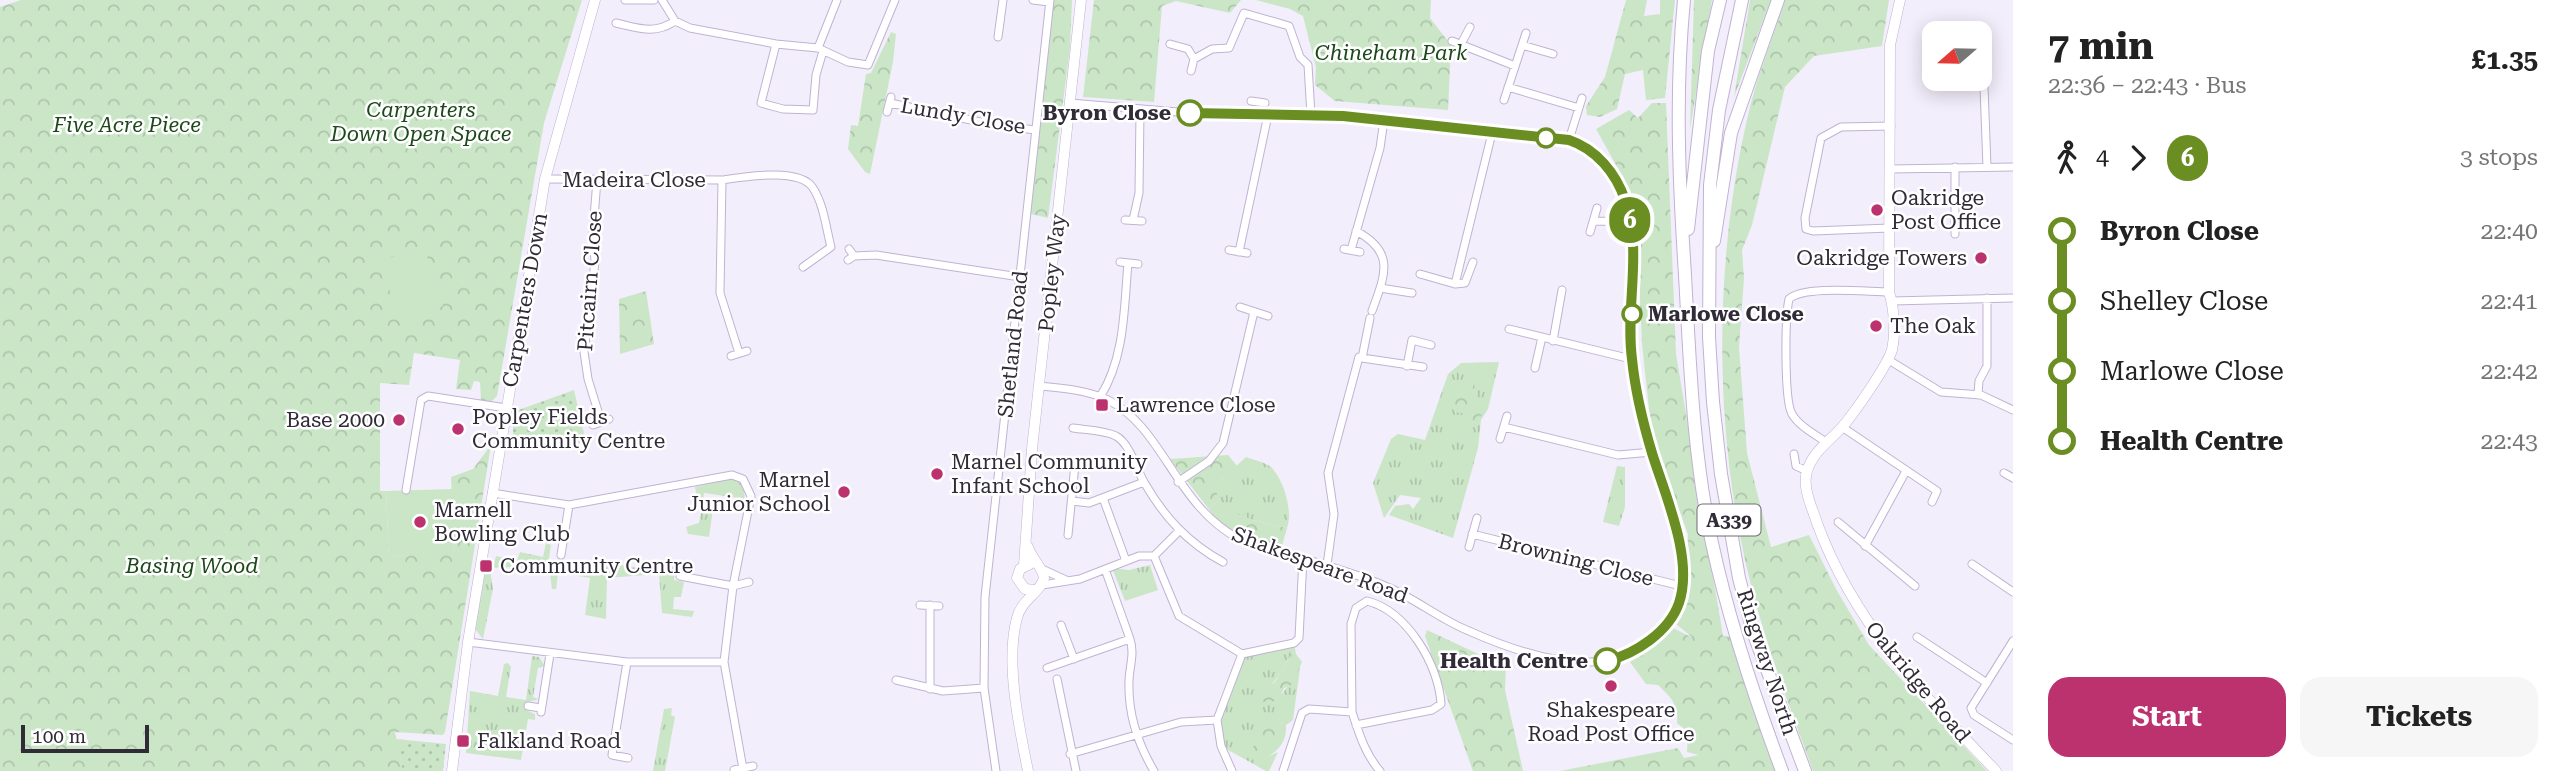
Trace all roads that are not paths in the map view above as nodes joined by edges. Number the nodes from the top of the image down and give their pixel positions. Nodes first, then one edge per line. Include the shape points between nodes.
1 (595, 0) edge
2 (625, 0) edge
3 (654, 0) edge
4 (662, 0) edge
5 (837, 0) edge
6 (895, 0) edge
7 (1003, 0) edge
8 (1033, 0) edge
9 (1081, 0) edge
10 (1684, 0) edge
11 (1720, 0) edge
12 (1742, 0) edge
13 (1778, 0) edge
14 (1900, 0) edge
15 (1910, 0) edge
16 (1049, 1) edge
17 (675, 20) junction
18 (1896, 20) junction
19 (615, 21) dead end
20 (1469, 27) dead end
21 (1526, 33) dead end
22 (998, 37) dead end
23 (1452, 41) dead end
24 (776, 44) junction
25 (1170, 44) dead end
26 (1461, 44) junction
27 (1522, 45) junction
28 (821, 50) junction
29 (1553, 54) dead end
30 (1194, 59) junction
31 (1515, 66) junction
32 (1191, 71) dead end
33 (1508, 87) junction
34 (1984, 91) edge
35 (1582, 98) dead end
36 (1504, 100) dead end
37 (1251, 101) dead end
38 (1070, 103) junction
39 (1579, 108) junction
40 (1140, 111) junction
41 (887, 112) dead end
42 (1264, 115) junction
43 (1311, 115) junction
44 (1384, 120) junction
45 (1891, 126) junction
46 (1035, 130) junction
47 (1492, 133) junction
48 (1569, 140) junction
49 (1955, 167) junction
50 (1987, 167) junction
51 (2013, 167) edge
52 (1891, 169) junction
53 (545, 180) junction
54 (597, 180) junction
55 (722, 180) junction
56 (1597, 208) dead end
57 (1125, 220) dead end
58 (1133, 220) junction
59 (1142, 221) dead end
60 (1594, 222) junction
61 (1630, 222) junction
62 (1890, 228) junction
63 (1356, 231) junction
64 (1590, 232) dead end
65 (1955, 234) dead end
66 (1229, 250) dead end
67 (1360, 252) dead end
68 (850, 255) dead end
69 (1710, 258) junction
70 (1473, 262) dead end
71 (1138, 264) dead end
72 (803, 267) dead end
73 (1420, 274) dead end
74 (1020, 277) junction
75 (1685, 278) junction
76 (1455, 284) junction
77 (1380, 288) junction
78 (1562, 290) dead end
79 (1412, 293) dead end
80 (1891, 296) junction
81 (1987, 298) junction
82 (2013, 298) edge
83 (1240, 307) dead end
84 (1254, 312) junction
85 (1268, 316) dead end
86 (1509, 329) dead end
87 (1542, 337) junction
88 (1553, 341) junction
89 (1431, 345) dead end
90 (739, 354) dead end
91 (1362, 358) junction
92 (1632, 359) junction
93 (1887, 359) junction
94 (1407, 366) junction
95 (1423, 367) dead end
96 (1535, 368) dead end
97 (1039, 386) junction
98 (1978, 395) junction
99 (1100, 397) junction
100 (506, 408) junction
101 (2013, 410) edge
102 (1507, 416) dead end
103 (593, 425) dead end
104 (1504, 427) junction
105 (1073, 428) dead end
106 (1842, 428) junction
107 (1500, 439) dead end
108 (1826, 442) junction
109 (1652, 452) junction
110 (1794, 454) dead end
111 (1074, 464) dead end
112 (1807, 471) junction
113 (1906, 471) junction
114 (2004, 473) dead end
115 (2013, 478) edge
116 (1144, 482) junction
117 (1178, 482) junction
118 (407, 490) dead end
119 (492, 493) junction
120 (1103, 498) junction
121 (1072, 501) junction
122 (1932, 502) dead end
123 (569, 505) junction
124 (1477, 519) dead end
125 (1839, 522) dead end
126 (1179, 531) junction
127 (1472, 534) junction
128 (1068, 535) dead end
129 (1865, 546) junction
130 (1469, 547) dead end
131 (561, 555) dead end
132 (1154, 556) junction
133 (1303, 558) junction
134 (1126, 561) junction
135 (1223, 562) dead end
136 (1972, 564) dead end
137 (1327, 565) junction
138 (1033, 566) junction
139 (1105, 569) junction
140 (680, 576) dead end
141 (1066, 580) junction
142 (749, 582) dead end
143 (733, 586) junction
144 (1021, 586) junction
145 (1681, 586) junction
146 (1915, 586) dead end
147 (1038, 587) junction
148 (2013, 592) edge
149 (1024, 601) junction
150 (920, 605) dead end
151 (930, 605) junction
152 (939, 606) dead end
153 (1061, 625) dead end
154 (1917, 637) dead end
155 (1130, 639) junction
156 (468, 642) junction
157 (2012, 643) edge
158 (550, 654) junction
159 (1242, 654) junction
160 (1074, 659) junction
161 (627, 662) junction
162 (724, 662) junction
163 (1047, 668) dead end
164 (1057, 679) dead end
165 (896, 680) dead end
166 (1987, 683) junction
167 (984, 688) junction
168 (930, 689) junction
169 (528, 706) dead end
170 (1352, 712) junction
171 (1217, 720) junction
172 (1356, 725) junction
173 (1136, 734) junction
174 (2013, 740) edge
175 (1070, 754) junction
176 (628, 758) dead end
177 (753, 766) dead end
178 (739, 769) edge
179 (452, 771) edge
180 (996, 771) edge
181 (1028, 771) edge
182 (1076, 771) edge
183 (1154, 771) edge
184 (1232, 771) edge
185 (1283, 771) edge
186 (1380, 771) edge
187 (1782, 771) edge
188 (1805, 771) edge
189 (1996, 771) edge

1 - 53 street, Carpenters Down
2 - 3 street
4 - 17 street
5 - 28 street
6 - 28 street via 868,65
7 - 22 street
8 - 16 street
9 - 38 street, Popley Way
10 - 75 highway via 1678,121
11 - 75 highway, A339 via 1708,51 1695,151
12 - 69 highway, A339 via 1712,173
13 - 69 highway via 1731,133
14 - 18 street
15 - 18 street
16 - 46 street, Shetland Road
17 - 19 street via 650,31
17 - 24 street via 690,28
18 - 45 street via 1890,45
20 - 26 street
21 - 27 street
23 - 26 street
24 - 28 street
24 - 28 street via 761,103 783,109 813,110
25 - 30 street via 1184,46
26 - 31 street
27 - 29 street
27 - 31 street
30 - 32 street
30 - 43 street via 1212,49 1230,48 1244,13 1283,23 1289,26 1300,57 1308,65
31 - 33 street
33 - 36 street
33 - 39 street
34 - 50 street
35 - 39 street
37 - 42 street via 1263,102
38 - 40 street, Shakespeare Road
38 - 97 street, Popley Way
39 - 48 street
40 - 42 street, Shakespeare Road
40 - 58 street via 1139,193
41 - 46 street, Lundy Close via 890,100
42 - 43 street, Shakespeare Road
42 - 66 street via 1243,253
43 - 44 street, Shakespeare Road
44 - 47 street, Shakespeare Road
44 - 63 street
45 - 52 street
45 - 62 street via 1841,127 1821,138 1805,218 1806,229 1812,231
46 - 74 street, Shetland Road
47 - 48 street, Shakespeare Road
47 - 76 street
48 - 61 street, Shakespeare Road via 1608,168 1619,183
49 - 50 street
49 - 52 street
49 - 65 street
50 - 51 street
52 - 62 street
53 - 54 street, Madeira Close
53 - 100 street, Carpenters Down
54 - 55 street, Madeira Close
54 - 103 street, Pitcairn Close via 595,262 584,352 588,379 605,420
55 - 72 street, Madeira Close via 796,176 812,185 831,247
55 - 90 street via 720,293
56 - 60 street
57 - 58 street
58 - 59 street
60 - 61 street
60 - 64 street
61 - 92 street, Shakespeare Road
62 - 80 street
63 - 67 street via 1347,249
63 - 77 street via 1383,252
68 - 74 street
69 - 188 highway, Ringway North / A339 via 1713,402 1739,578 1753,632
70 - 76 street via 1465,283
71 - 99 street via 1124,262 1117,359
73 - 76 street
74 - 167 street, Shetland Road via 985,597
75 - 187 highway, Ringway North / A339 via 1686,334 1712,541 1750,686
77 - 79 street
77 - 91 street
78 - 88 street
80 - 81 street
80 - 93 street via 1892,346
80 - 108 street via 1802,293 1788,299 1790,411
81 - 82 street
81 - 98 street via 1987,366
83 - 84 street
84 - 85 street
84 - 117 street via 1223,443 1209,461
86 - 87 street
87 - 88 street
87 - 96 street
88 - 92 street
89 - 94 street via 1412,340
91 - 94 street
91 - 137 street via 1328,473 1334,514
92 - 109 street, Shakespeare Road
93 - 98 street via 1941,392
93 - 106 street
94 - 95 street
97 - 99 street, Shakespeare Road
97 - 138 street, Popley Way via 1027,545
98 - 101 street
99 - 117 street, Shakespeare Road via 1121,408 1145,432
100 - 118 street via 428,396 421,400
100 - 119 street, Carpenters Down
102 - 104 street
104 - 107 street
104 - 109 street via 1618,455
105 - 116 street via 1121,440
106 - 108 street
106 - 113 street
108 - 112 street
109 - 145 street, Shakespeare Road via 1675,528 1682,561
110 - 112 street via 1796,466
111 - 121 street
112 - 189 street, Oakridge Road via 1809,500 1822,537 1861,614 1900,667
113 - 122 street via 1937,491
113 - 129 street
114 - 115 street
116 - 120 street
116 - 126 street
117 - 133 street, Shakespeare Road via 1192,502 1226,532
119 - 123 street
119 - 156 street, Carpenters Down
120 - 121 street via 1089,503
120 - 134 street
121 - 128 street
123 - 131 street
123 - 143 street via 727,475 741,477 751,496
124 - 127 street, Browning Close
125 - 129 street
126 - 132 street
126 - 135 street via 1197,548
127 - 130 street, Browning Close
127 - 145 street, Browning Close
129 - 146 street
132 - 134 street
132 - 159 street via 1179,617
133 - 137 street, Shakespeare Road
133 - 159 street via 1299,638
134 - 139 street
136 - 148 street
137 - 145 street, Shakespeare Road via 1387,586 1480,635 1541,654 1594,662 1620,657 1650,640 1670,619
138 - 141 street
138 - 144 street, Popley Way via 1018,573
138 - 147 street, Popley Way via 1044,578
139 - 141 street
139 - 155 street
140 - 143 street
141 - 147 street
142 - 143 street
143 - 162 street
144 - 147 street
144 - 149 street, Popley Way
147 - 149 street
149 - 181 street, Popley Way via 1017,618 1014,656
150 - 151 street
151 - 152 street
151 - 168 street
153 - 160 street
154 - 166 street
155 - 160 street
155 - 173 street via 1134,655 1130,705
156 - 158 street
156 - 179 street, Carpenters Down
157 - 166 street
158 - 161 street
158 - 169 street via 541,710
159 - 171 street
160 - 163 street
161 - 162 street
161 - 176 street via 612,755
162 - 178 street
164 - 175 street
165 - 168 street
166 - 174 street via 1970,708
167 - 168 street
167 - 180 street, Shetland Road
170 - 172 street
170 - 172 street via 1351,624 1356,608 1367,601 1396,617 1427,656 1441,704 1432,710
170 - 185 street via 1309,709 1302,713
171 - 173 street via 1181,722
171 - 184 street
172 - 186 street via 1368,756
173 - 175 street
173 - 183 street
175 - 182 street
177 - 178 street

